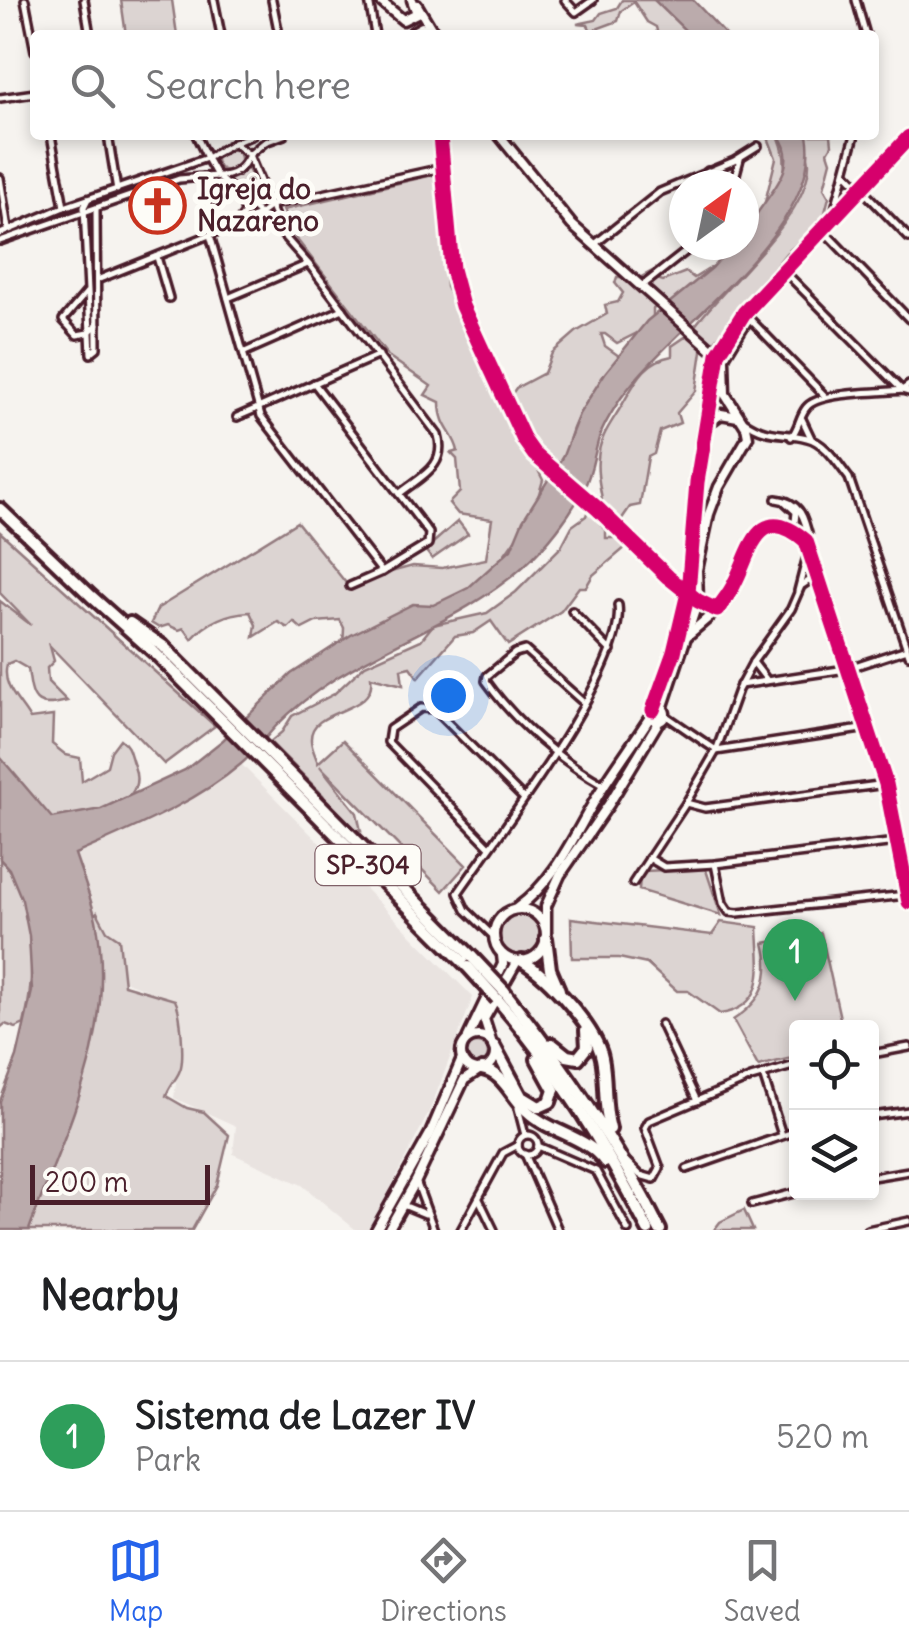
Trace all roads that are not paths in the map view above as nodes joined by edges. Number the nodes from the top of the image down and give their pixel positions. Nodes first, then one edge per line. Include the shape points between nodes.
1 (26, 0) edge
2 (84, 0) edge
3 (214, 0) edge
4 (272, 0) edge
5 (369, 0) edge
6 (565, 0) edge
7 (593, 0) edge
8 (856, 0) edge
9 (381, 1) edge
10 (414, 2) edge
11 (373, 16) junction
12 (403, 20) junction
13 (31, 30) edge
14 (89, 30) edge
15 (220, 30) edge
16 (278, 30) edge
17 (374, 30) edge
18 (411, 30) edge
19 (433, 30) edge
20 (865, 30) edge
21 (30, 94) edge
22 (0, 98) edge
23 (909, 137) edge
24 (51, 140) edge
25 (109, 140) edge
26 (198, 140) edge
27 (241, 140) edge
28 (270, 140) edge
29 (440, 140) edge
30 (502, 140) edge
31 (854, 140) edge
32 (234, 143) junction
33 (758, 146) dead end
34 (249, 155) junction
35 (740, 156) junction
36 (207, 158) junction
37 (442, 168) junction
38 (710, 170) edge
39 (737, 170) edge
40 (847, 174) junction
41 (217, 176) junction
42 (0, 178) edge
43 (861, 189) junction
44 (117, 190) junction
45 (669, 190) edge
46 (88, 199) junction
47 (242, 200) junction
48 (272, 205) junction
49 (64, 208) junction
50 (96, 208) junction
51 (85, 212) junction
52 (259, 215) junction
53 (237, 224) junction
54 (830, 224) junction
55 (823, 230) junction
56 (9, 234) junction
57 (210, 234) junction
58 (282, 234) junction
59 (0, 237) edge
60 (909, 238) edge
61 (594, 245) junction
62 (157, 257) junction
63 (675, 260) edge
64 (308, 264) junction
65 (784, 271) junction
66 (97, 280) junction
67 (642, 286) junction
68 (86, 293) junction
69 (170, 298) dead end
70 (228, 298) junction
71 (343, 309) junction
72 (747, 316) junction
73 (909, 319) edge
74 (97, 326) junction
75 (88, 332) junction
76 (245, 352) junction
77 (379, 355) junction
78 (721, 357) junction
79 (314, 383) junction
80 (907, 389) edge
81 (826, 397) junction
82 (257, 408) junction
83 (237, 417) dead end
84 (738, 417) junction
85 (802, 419) junction
86 (708, 426) junction
87 (791, 437) junction
88 (811, 438) junction
89 (696, 490) junction
90 (400, 494) junction
91 (717, 494) junction
92 (776, 499) junction
93 (766, 500) dead end
94 (0, 508) edge
95 (786, 528) junction
96 (806, 541) junction
97 (814, 557) junction
98 (700, 559) junction
99 (382, 572) junction
100 (668, 577) junction
101 (689, 577) junction
102 (820, 581) junction
103 (350, 586) dead end
104 (798, 592) junction
105 (688, 593) junction
106 (698, 600) junction
107 (618, 605) dead end
108 (717, 610) junction
109 (572, 611) dead end
110 (688, 635) junction
111 (610, 651) junction
112 (908, 652) edge
113 (753, 662) junction
114 (846, 669) junction
115 (766, 680) junction
116 (740, 684) junction
117 (584, 703) junction
118 (658, 714) junction
119 (868, 728) junction
120 (716, 751) junction
121 (555, 753) junction
122 (886, 784) junction
123 (604, 785) junction
124 (523, 798) junction
125 (686, 803) junction
126 (896, 842) junction
127 (489, 846) junction
128 (648, 858) junction
129 (715, 864) junction
130 (633, 883) dead end
131 (908, 897) edge
132 (518, 908) junction
133 (546, 935) junction
134 (493, 936) junction
135 (502, 955) junction
136 (519, 961) junction
137 (500, 997) junction
138 (564, 1000) junction
139 (518, 1008) junction
140 (584, 1024) junction
141 (661, 1024) dead end
142 (466, 1041) junction
143 (492, 1043) junction
144 (909, 1047) edge
145 (879, 1053) edge
146 (462, 1059) junction
147 (789, 1067) edge
148 (480, 1070) junction
149 (763, 1074) junction
150 (509, 1092) junction
151 (696, 1101) junction
152 (909, 1111) edge
153 (879, 1115) edge
154 (789, 1133) edge
155 (782, 1135) junction
156 (525, 1136) junction
157 (614, 1144) junction
158 (518, 1145) junction
159 (538, 1146) junction
160 (526, 1154) junction
161 (621, 1156) junction
162 (688, 1169) dead end
163 (909, 1171) edge
164 (879, 1176) edge
165 (416, 1180) junction
166 (789, 1194) edge
167 (480, 1199) junction
168 (752, 1204) dead end
169 (402, 1205) junction
170 (428, 1216) junction
171 (909, 1221) edge
172 (376, 1230) edge
173 (388, 1230) edge
174 (434, 1230) edge
175 (461, 1230) edge
176 (494, 1230) edge
177 (558, 1230) edge
178 (628, 1230) edge
179 (648, 1230) edge
180 (660, 1230) edge
181 (867, 1230) edge

1 - 13 street
2 - 14 street
3 - 15 street
4 - 16 street
5 - 11 street
6 - 7 street via 579,12
8 - 20 street
9 - 11 street
9 - 12 street
10 - 12 street via 417,13
10 - 19 street
11 - 17 street
12 - 18 street
21 - 22 street
23 - 43 street
24 - 49 street
25 - 44 street
26 - 36 street
27 - 32 street
28 - 34 street
29 - 37 street
30 - 61 street
31 - 40 street
32 - 34 street
32 - 36 street
33 - 35 street
34 - 41 street via 240,169
34 - 48 street
35 - 38 street
35 - 39 street
36 - 41 street
36 - 44 street
37 - 48 street
37 - 100 street via 462,306 515,425 534,454
40 - 43 street
40 - 54 street
41 - 47 street
41 - 50 street via 179,179
42 - 56 street
43 - 54 street
43 - 60 street
44 - 46 street
45 - 61 street via 643,203
46 - 49 street
46 - 51 street
47 - 52 street
47 - 53 street
48 - 52 street
48 - 58 street
49 - 56 street
50 - 51 street
50 - 66 street
51 - 56 street
51 - 68 street
52 - 53 street
52 - 58 street
53 - 57 street
54 - 55 street
55 - 65 street
55 - 73 street
56 - 59 street
57 - 62 street
57 - 70 street
58 - 64 street
61 - 67 street
62 - 66 street
62 - 69 street
63 - 67 street
64 - 70 street
64 - 71 street
65 - 72 street
65 - 80 street
66 - 74 street
67 - 78 street
68 - 75 street
68 - 75 street via 63,320 77,335
70 - 76 street
71 - 76 street
71 - 77 street
72 - 78 street
72 - 81 street
74 - 75 street
74 - 75 street via 91,354
76 - 82 street
77 - 79 street
77 - 90 street via 435,429 442,450
78 - 84 street via 725,394
78 - 86 street
79 - 82 street
79 - 90 street
80 - 81 street
81 - 85 street via 807,406
82 - 83 street
82 - 99 street
84 - 86 street via 721,414
84 - 87 street via 763,433
84 - 91 street via 747,444
85 - 87 street
85 - 88 street
86 - 89 street
87 - 88 street
88 - 112 street via 848,478
89 - 91 street
89 - 101 street
90 - 99 street via 429,542
91 - 98 street
92 - 93 street
92 - 95 street via 796,512
92 - 97 street via 802,513
94 - 137 highway, SP-304, bridge via 229,719
95 - 96 street
95 - 108 street via 764,529 753,538
96 - 97 street
96 - 104 street
97 - 102 street
98 - 101 street
98 - 106 street
99 - 103 street
100 - 101 street
100 - 105 street
101 - 105 street
102 - 104 street via 804,583
102 - 114 street
104 - 113 street
105 - 106 street
105 - 118 street
106 - 108 street
106 - 110 street
107 - 111 street
108 - 110 street
109 - 111 street
110 - 118 street
111 - 117 street
112 - 114 street
113 - 115 street
113 - 116 street
114 - 115 street
114 - 119 street
115 - 116 street
116 - 120 street
117 - 121 street
117 - 121 street via 525,650 488,674 497,695
118 - 120 street
118 - 123 street
118 - 133 street via 560,875 546,906
119 - 120 street
119 - 122 street
120 - 125 street
121 - 123 street
121 - 124 street
122 - 125 street via 705,808
122 - 126 street
123 - 132 street via 538,894
124 - 127 street
124 - 127 street via 430,707 390,728 388,742
125 - 128 street
126 - 129 street
126 - 131 street
127 - 134 street via 458,893
128 - 129 street via 664,866
128 - 130 street
129 - 131 street via 723,903 738,914
132 - 133 street via 536,914
132 - 134 street via 500,917
133 - 136 street via 538,954
133 - 138 highway via 550,969
134 - 135 street
135 - 136 street
135 - 142 street
136 - 138 highway
136 - 143 street via 484,1019
137 - 139 highway, SP-304
137 - 143 highway via 553,1082 550,1102 539,1108 527,1102
137 - 179 highway, SP-304 via 588,1123
138 - 140 highway
139 - 140 highway via 571,1058 585,1051
139 - 157 highway, SP-304
140 - 157 highway via 601,1054 603,1106
141 - 151 street
142 - 143 street via 480,1036
142 - 146 street
143 - 148 street via 494,1061
144 - 145 street
146 - 148 street
146 - 172 street via 430,1134
147 - 149 street
148 - 150 highway via 499,1076
148 - 165 street via 464,1080
149 - 151 street
149 - 155 street
150 - 156 street
150 - 179 highway via 549,1128 596,1150
151 - 161 street via 646,1125 660,1168 654,1179
152 - 153 street
154 - 155 street
155 - 162 street
156 - 158 street
156 - 159 street
157 - 161 highway, SP-304
158 - 160 street
158 - 167 street via 503,1154
159 - 160 street
159 - 178 street via 596,1171
160 - 177 street
161 - 180 highway, SP-304
163 - 164 street
165 - 169 street
165 - 170 street
166 - 168 street
167 - 175 street
167 - 176 street
169 - 170 street
169 - 173 street
170 - 174 street
171 - 181 street

